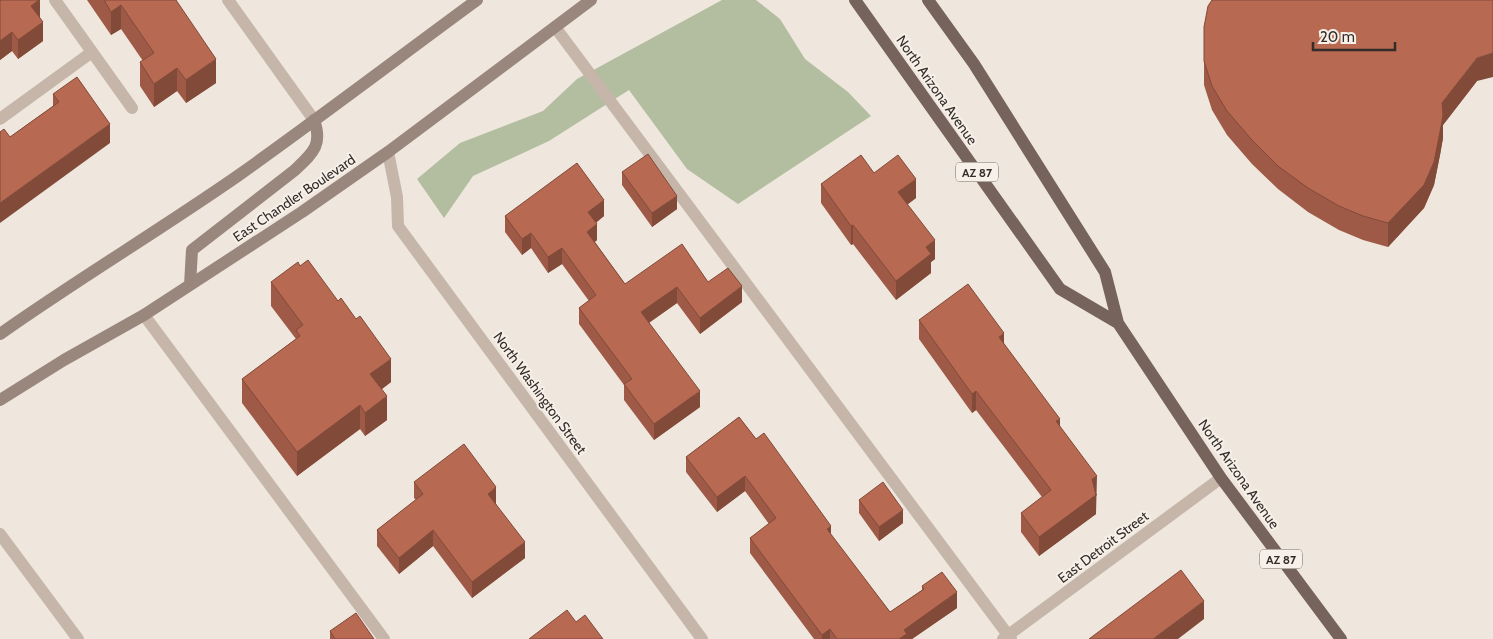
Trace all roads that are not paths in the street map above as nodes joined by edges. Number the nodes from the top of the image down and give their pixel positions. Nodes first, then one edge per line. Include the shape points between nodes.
1 (55, 0) edge
2 (228, 0) edge
3 (477, 0) edge
4 (591, 0) edge
5 (855, 0) edge
6 (928, 0) edge
7 (555, 26) junction
8 (92, 52) junction
9 (132, 108) dead end
10 (0, 119) edge
11 (314, 120) junction
12 (388, 152) junction
13 (190, 285) junction
14 (144, 315) junction
15 (1118, 322) junction
16 (0, 334) edge
17 (0, 400) edge
18 (1221, 478) junction
19 (0, 534) edge
20 (1007, 638) edge
21 (78, 639) edge
22 (384, 639) edge
23 (702, 639) edge
24 (1341, 639) edge

1 - 8 street
2 - 11 street
3 - 11 main road
4 - 7 main road, East Chandler Boulevard
5 - 15 main road, North Arizona Avenue / AZ 87 via 1060,289
6 - 15 main road, North Arizona Avenue / AZ 87 via 974,64 1105,272
7 - 12 main road, East Chandler Boulevard
7 - 20 street
8 - 9 street
8 - 10 street
11 - 13 main road via 318,138 309,157 192,250
11 - 16 main road via 239,175
12 - 13 main road, East Chandler Boulevard
12 - 23 street, North Washington Street via 397,197 398,226
13 - 14 main road, East Chandler Boulevard
14 - 17 main road, East Chandler Boulevard
14 - 22 street
15 - 18 main road, North Arizona Avenue / AZ 87
18 - 20 street, East Detroit Street
18 - 24 main road, North Arizona Avenue / AZ 87
19 - 21 street

